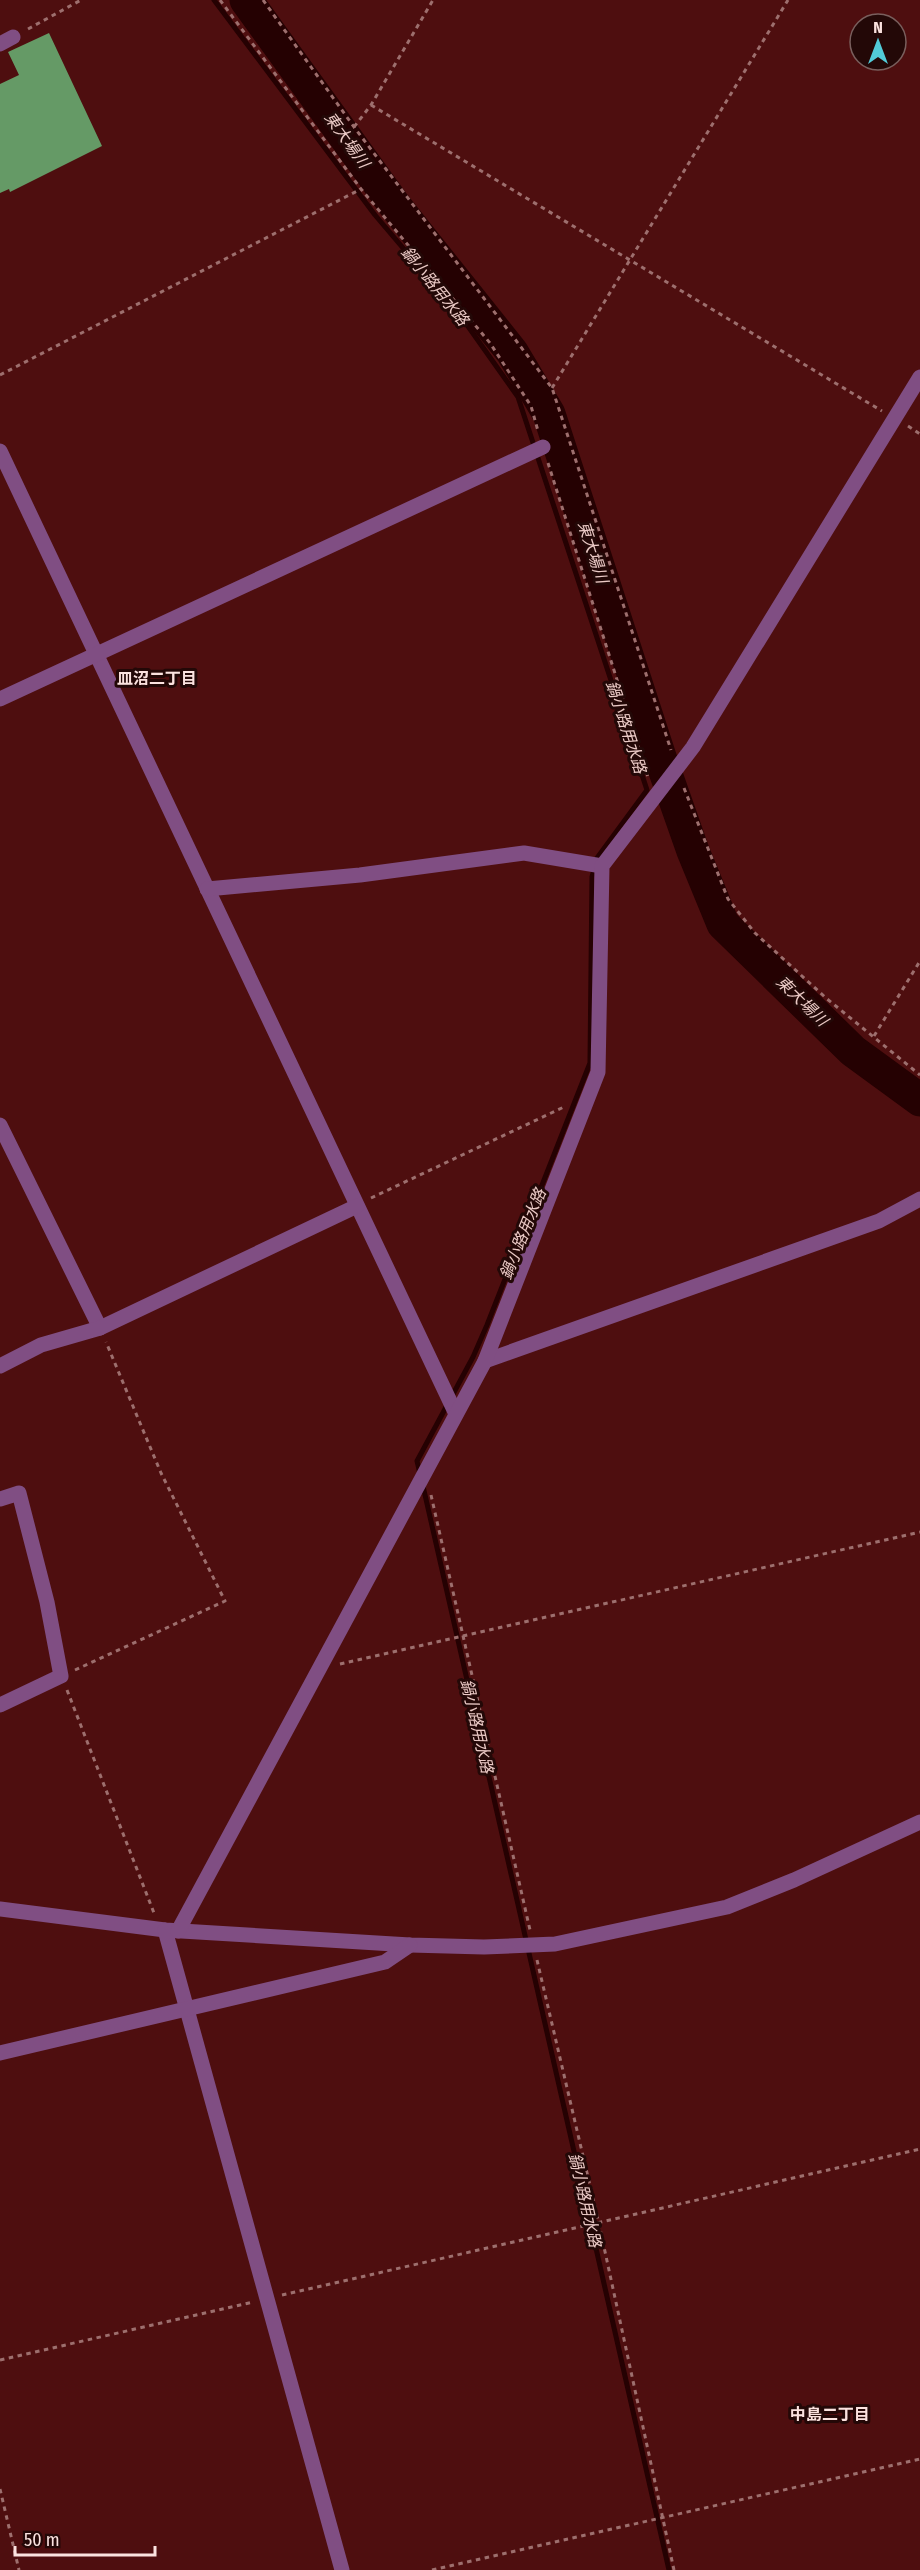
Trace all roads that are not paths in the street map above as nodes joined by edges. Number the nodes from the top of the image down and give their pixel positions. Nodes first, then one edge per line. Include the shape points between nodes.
1 (920, 377) edge
2 (543, 447) road end
3 (0, 451) edge
4 (96, 655) junction
5 (0, 699) edge
6 (602, 866) junction
7 (207, 889) junction
8 (0, 1125) edge
9 (920, 1199) edge
10 (357, 1206) junction
11 (100, 1328) junction
12 (485, 1361) junction
13 (0, 1366) edge
14 (456, 1414) junction
15 (0, 1499) edge
16 (0, 1705) edge
17 (920, 1822) edge
18 (0, 1909) edge
19 (168, 1930) junction
20 (410, 1945) junction
21 (187, 2009) junction
22 (0, 2053) edge
23 (342, 2570) edge

1 - 6 street via 677,769
2 - 4 street
3 - 4 street
4 - 5 street
4 - 7 street
6 - 7 street via 524,853
6 - 12 street via 598,1072
7 - 10 street
8 - 11 street
9 - 12 street via 879,1221
10 - 11 street
10 - 14 street
11 - 13 street via 41,1345
12 - 14 street
14 - 19 street via 322,1664
15 - 16 street via 19,1493 61,1676
17 - 20 street via 727,1907 555,1944
18 - 19 street
19 - 20 street
19 - 21 street
20 - 21 street via 385,1962
21 - 22 street
21 - 23 street

